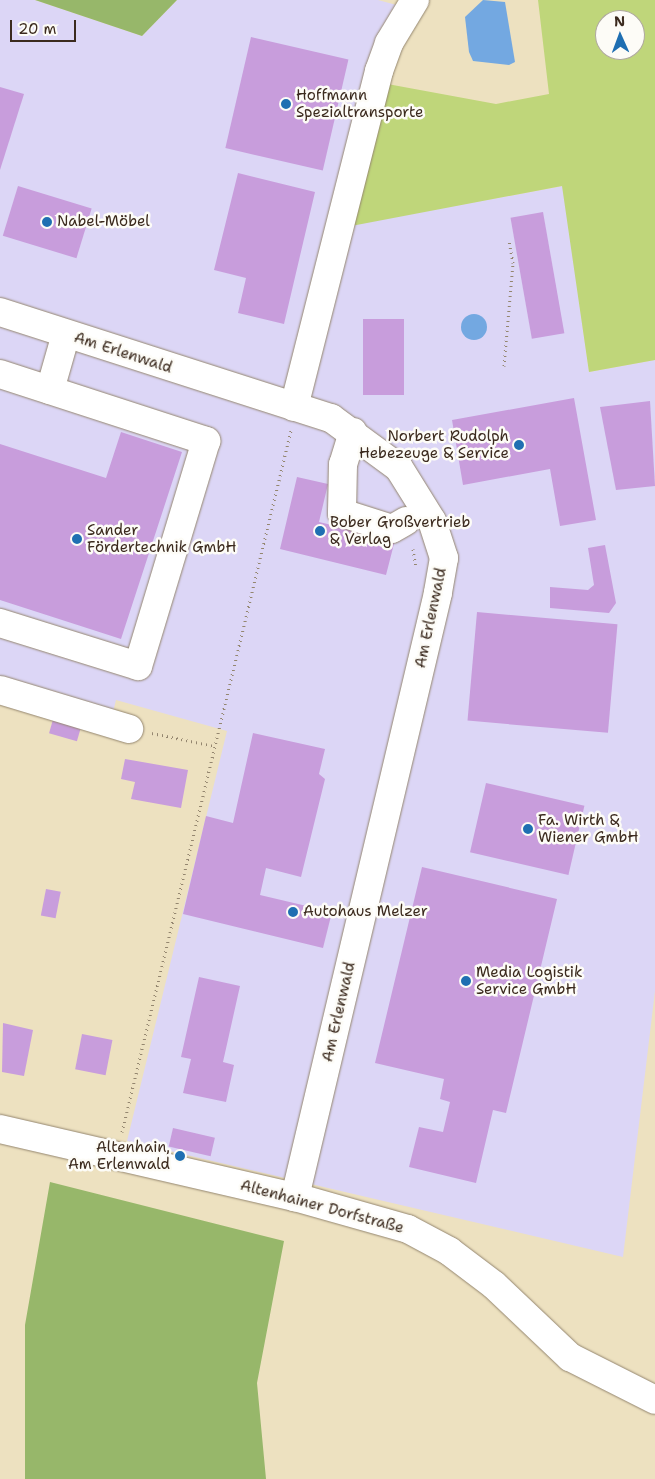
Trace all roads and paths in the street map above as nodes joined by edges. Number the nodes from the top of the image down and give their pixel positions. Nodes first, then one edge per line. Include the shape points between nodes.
1 (415, 0) edge
2 (509, 241) dead end
3 (0, 312) edge
4 (66, 334) junction
5 (504, 366) dead end
6 (0, 374) edge
7 (50, 390) junction
8 (293, 420) junction
9 (353, 432) junction
10 (406, 521) joint
11 (416, 576) dead end
12 (0, 623) edge
13 (0, 690) edge
14 (129, 729) joint
15 (215, 746) junction
16 (0, 1129) edge
17 (116, 1156) junction
18 (295, 1197) junction
19 (655, 1400) edge

1 - 8 street via 389,42 379,71
2 - 5 path via 513,263
3 - 4 street, Am Erlenwald
4 - 7 street
4 - 8 street, Am Erlenwald
6 - 7 street
7 - 12 street via 206,441 138,666
8 - 9 street, Am Erlenwald via 331,418
8 - 15 path
9 - 10 street via 343,464 342,513 392,529
9 - 18 street, Am Erlenwald via 399,468 418,494 444,558
10 - 11 path
13 - 14 street
14 - 15 path
15 - 17 path
16 - 17 street, Altenhainer Dorfstraße
17 - 18 street, Altenhainer Dorfstraße
18 - 19 street, Altenhainer Dorfstraße via 408,1230 449,1251 570,1357

